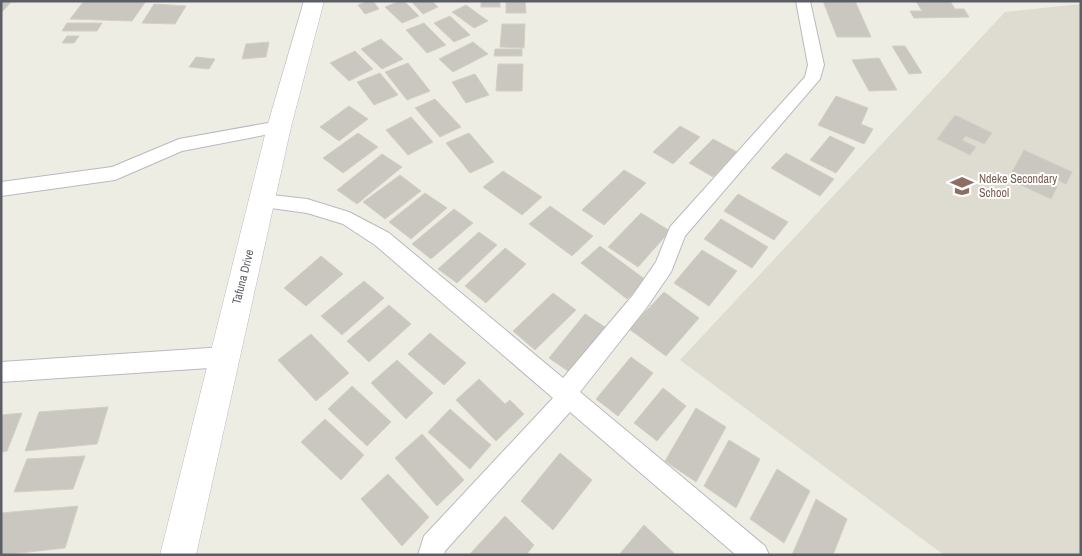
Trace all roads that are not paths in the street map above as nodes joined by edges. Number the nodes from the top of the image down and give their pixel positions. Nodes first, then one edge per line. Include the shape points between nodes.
1 (314, 1) edge
2 (803, 1) edge
3 (279, 127) junction
4 (1, 189) edge
5 (263, 201) junction
6 (224, 357) junction
7 (1, 372) edge
8 (567, 395) junction
9 (178, 555) edge
10 (431, 555) edge
11 (756, 555) edge

1 - 3 main road, Tafuna Drive
2 - 8 street via 816,65 812,79 677,232 664,266
3 - 4 street via 179,145 116,173
3 - 5 main road, Tafuna Drive
5 - 6 main road, Tafuna Drive
5 - 8 street via 307,206 350,219 382,240
6 - 7 street
6 - 9 main road, Tafuna Drive
8 - 10 street via 434,545
8 - 11 street

